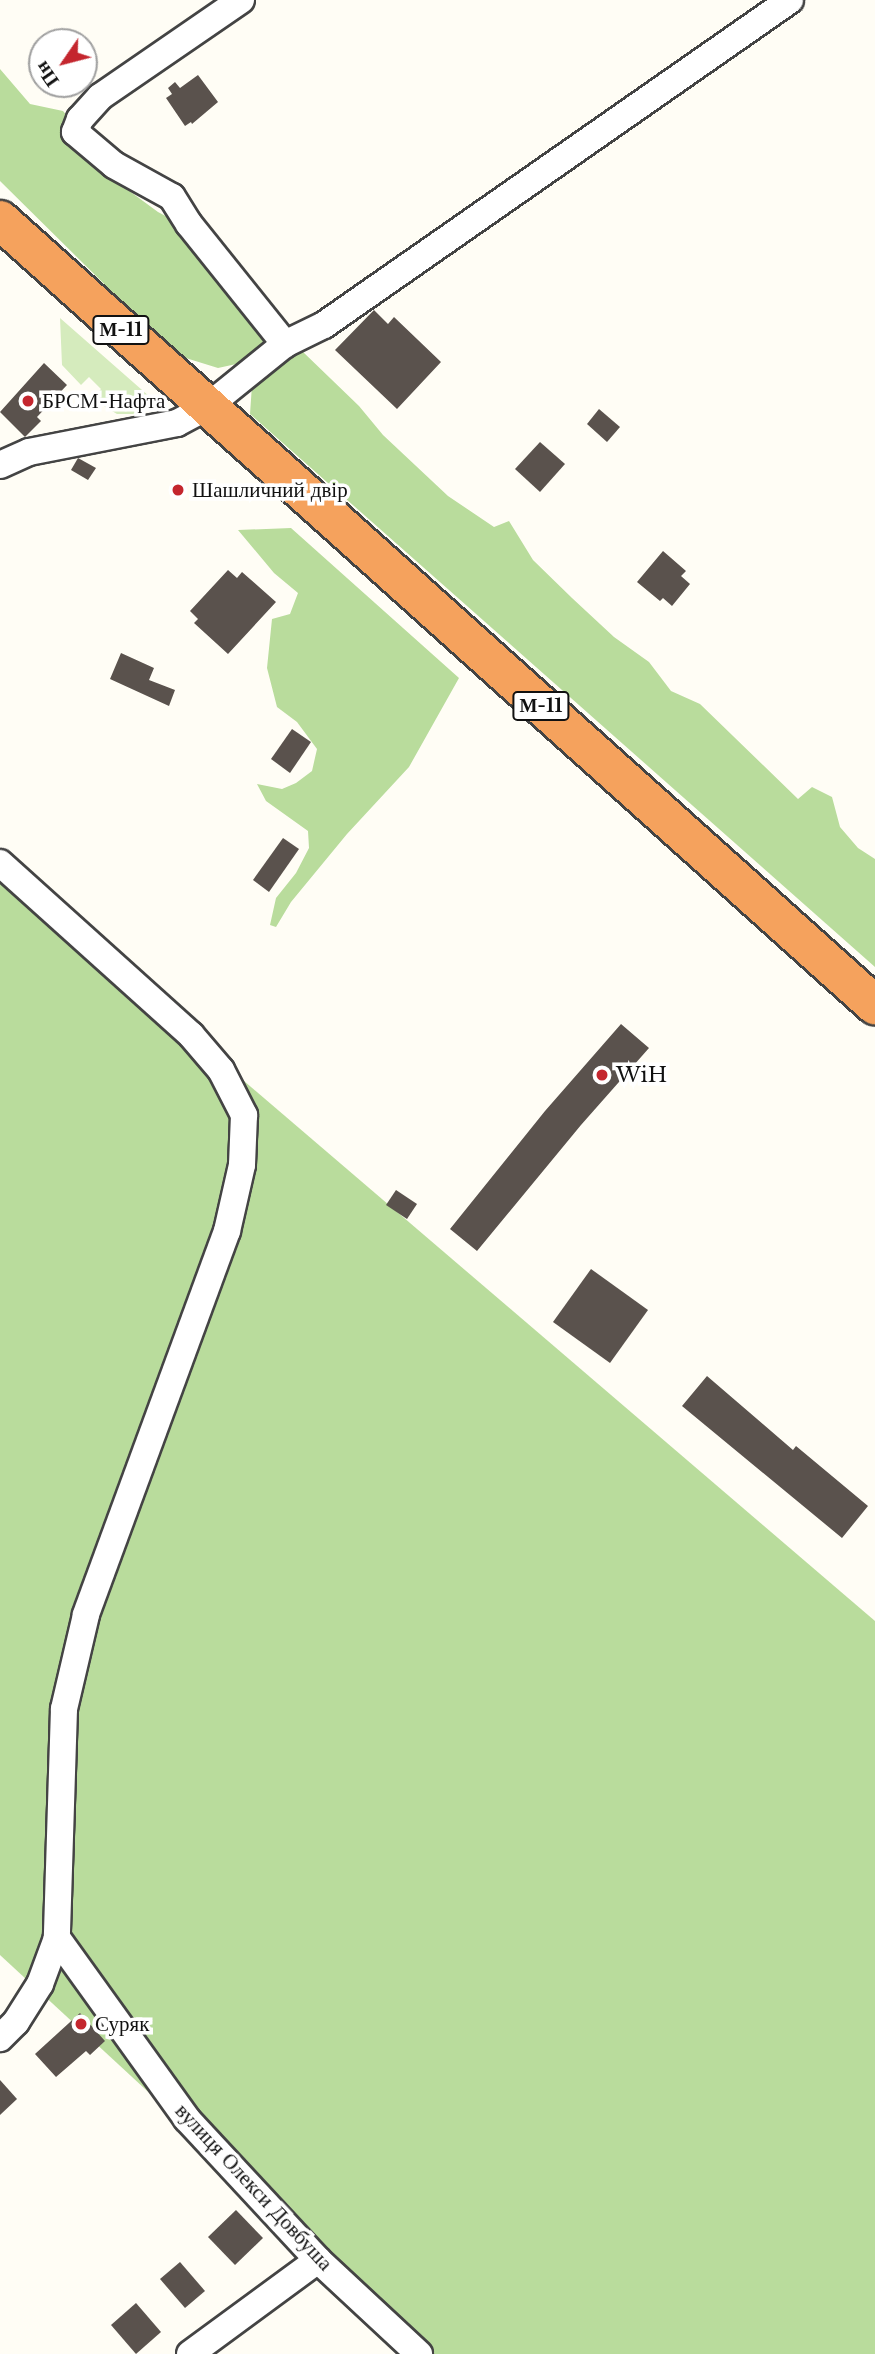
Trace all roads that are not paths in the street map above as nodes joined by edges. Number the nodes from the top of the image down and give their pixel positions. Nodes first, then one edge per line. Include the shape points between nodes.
1 (241, 0) edge
2 (790, 0) edge
3 (0, 220) edge
4 (285, 344) junction
5 (207, 407) junction
6 (0, 466) edge
7 (0, 863) edge
8 (875, 1005) edge
9 (57, 1938) junction
10 (0, 2038) edge
11 (318, 2260) junction
12 (190, 2354) edge
13 (419, 2354) edge

1 - 4 street via 100,97 75,132 114,165 172,197
2 - 4 street via 324,325
3 - 5 highway, М-11
4 - 5 street
5 - 6 street via 177,423 29,452
5 - 8 highway, М-11
7 - 9 street via 191,1035 221,1070 244,1115 242,1165 227,1231 86,1615 64,1709
9 - 10 street via 40,1984
9 - 11 street, вулиця Олекси Довбуша via 187,2119
11 - 12 street
11 - 13 street, вулиця Олекси Довбуша

